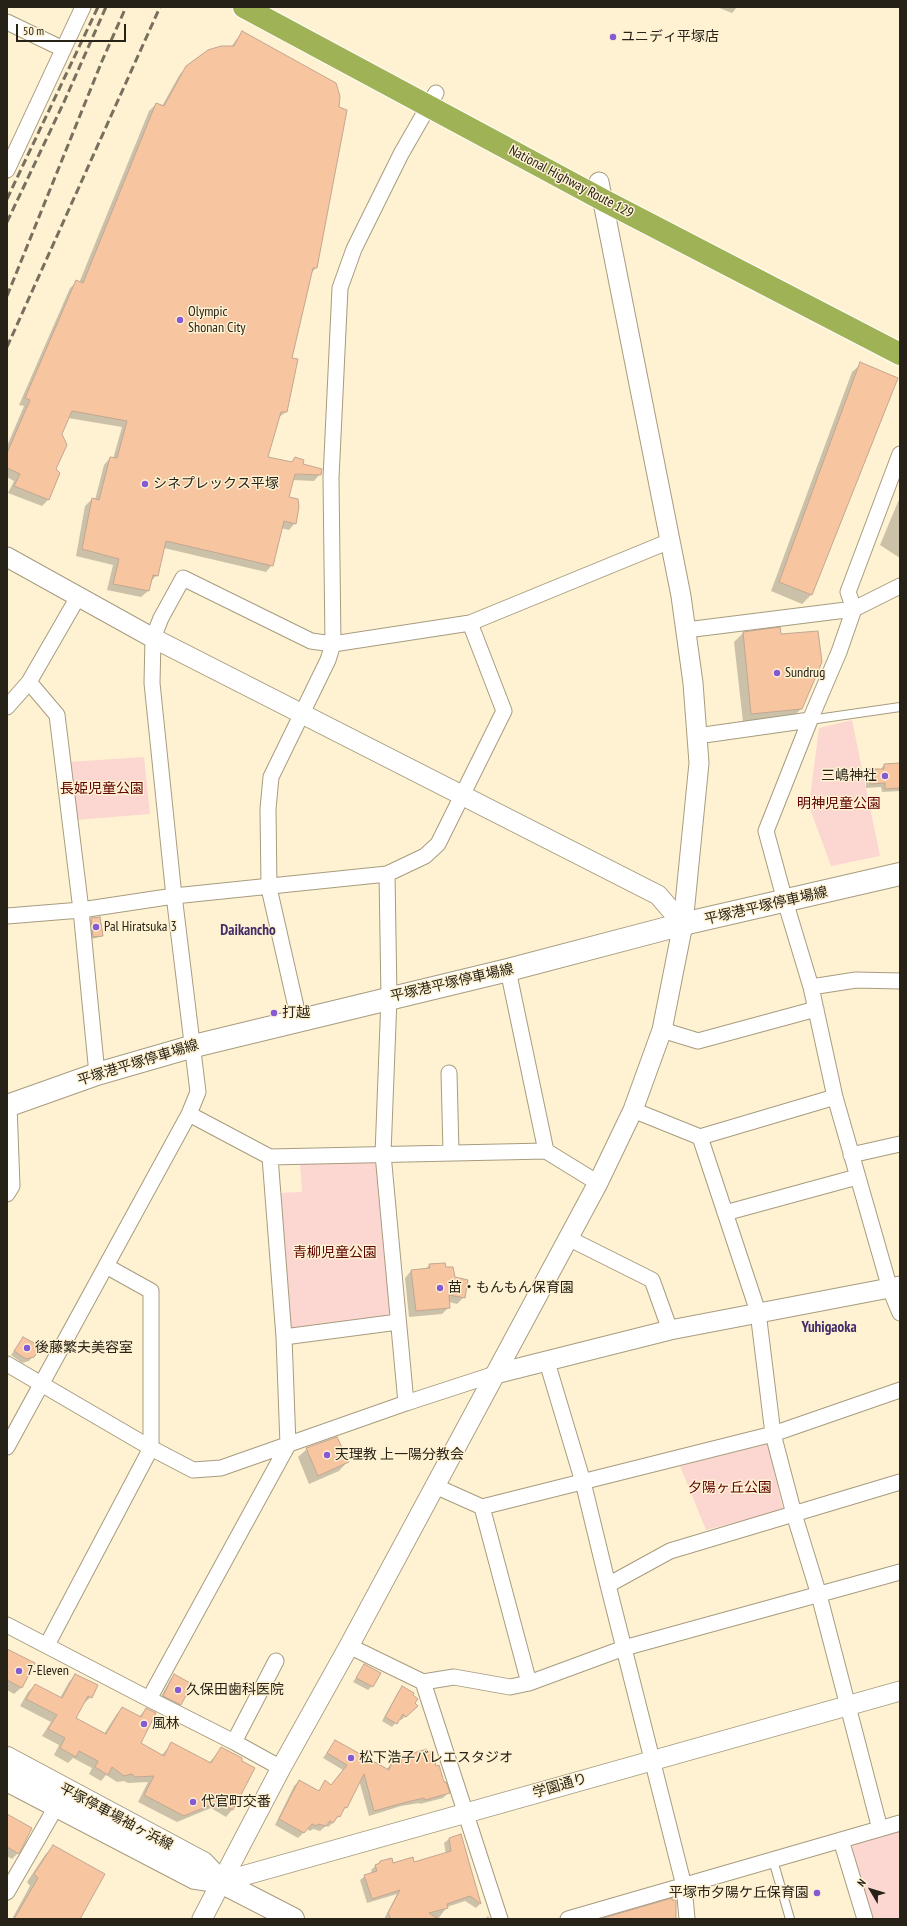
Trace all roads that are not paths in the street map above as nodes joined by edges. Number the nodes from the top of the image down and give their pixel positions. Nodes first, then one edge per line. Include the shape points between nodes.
1 (83, 7) edge
2 (244, 7) edge
3 (270, 7) edge
4 (7, 22) edge
5 (64, 49) junction
6 (432, 99) junction
7 (7, 170) edge
8 (601, 191) junction
9 (900, 337) edge
10 (900, 354) edge
11 (900, 454) edge
12 (670, 541) junction
13 (7, 557) edge
14 (900, 586) edge
15 (78, 597) junction
16 (854, 609) junction
17 (470, 623) junction
18 (686, 630) junction
19 (153, 638) junction
20 (333, 644) junction
21 (28, 682) junction
22 (7, 707) edge
23 (900, 707) edge
24 (301, 713) junction
25 (810, 720) junction
26 (697, 736) junction
27 (461, 794) junction
28 (387, 874) junction
29 (900, 874) edge
30 (269, 888) junction
31 (174, 896) junction
32 (785, 902) junction
33 (81, 910) junction
34 (7, 916) edge
35 (683, 924) junction
36 (508, 970) junction
37 (900, 981) edge
38 (811, 987) junction
39 (389, 998) junction
40 (816, 1009) junction
41 (299, 1020) junction
42 (662, 1030) junction
43 (194, 1046) junction
44 (449, 1073) dead end
45 (97, 1074) junction
46 (834, 1097) junction
47 (8, 1105) edge
48 (634, 1110) junction
49 (189, 1114) junction
50 (700, 1138) junction
51 (900, 1144) edge
52 (546, 1151) junction
53 (451, 1152) junction
54 (384, 1154) junction
55 (851, 1155) junction
56 (270, 1157) junction
57 (858, 1177) junction
58 (598, 1183) junction
59 (7, 1194) edge
60 (725, 1213) junction
61 (568, 1238) junction
62 (106, 1266) junction
63 (895, 1287) edge
64 (758, 1312) junction
65 (900, 1313) edge
66 (398, 1322) junction
67 (670, 1330) junction
68 (284, 1337) junction
69 (547, 1362) junction
70 (7, 1364) edge
71 (495, 1374) junction
72 (42, 1384) junction
73 (900, 1390) edge
74 (406, 1403) junction
75 (773, 1434) junction
76 (288, 1445) junction
77 (7, 1446) edge
78 (151, 1448) junction
79 (582, 1482) junction
80 (900, 1482) edge
81 (435, 1486) junction
82 (482, 1507) junction
83 (794, 1514) junction
84 (900, 1572) edge
85 (608, 1585) junction
86 (819, 1595) junction
87 (7, 1625) edge
88 (47, 1645) junction
89 (348, 1646) junction
90 (624, 1648) junction
91 (276, 1661) dead end
92 (423, 1682) junction
93 (529, 1683) junction
94 (900, 1691) edge
95 (149, 1699) junction
96 (847, 1706) junction
97 (234, 1742) junction
98 (7, 1758) edge
99 (652, 1759) junction
100 (281, 1768) junction
101 (7, 1780) edge
102 (56, 1807) junction
103 (466, 1812) junction
104 (900, 1823) edge
105 (880, 1829) junction
106 (840, 1840) junction
107 (773, 1860) junction
108 (221, 1882) junction
109 (684, 1886) junction
110 (7, 1892) edge
111 (202, 1919) edge
112 (293, 1919) edge
113 (500, 1919) edge
114 (568, 1919) edge
115 (686, 1919) edge
116 (790, 1919) edge
117 (865, 1919) edge

1 - 5 street
2 - 6 highway, National Highway Route 129
3 - 6 highway, National Highway Route 129
4 - 5 street
5 - 7 street
6 - 8 highway, National Highway Route 129
6 - 20 street via 357,242 340,288 331,478
8 - 9 highway, National Highway Route 129
8 - 10 highway, National Highway Route 129
8 - 12 street
11 - 16 street via 848,592
12 - 17 street
12 - 18 street
13 - 15 street
14 - 16 street
15 - 19 street
15 - 21 street
16 - 18 street
16 - 25 street
17 - 20 street
17 - 27 street via 504,711
18 - 26 street
19 - 20 street via 182,578 311,641
19 - 24 street
19 - 31 street via 152,683
20 - 24 street via 328,660
21 - 22 street
21 - 33 street via 57,715
23 - 25 lane
24 - 27 street
24 - 30 street via 271,778 268,809
25 - 26 street
25 - 32 street via 766,831
26 - 35 street via 699,763
27 - 28 street via 438,844 425,856
27 - 35 street via 658,896
28 - 30 street
28 - 39 street
29 - 32 main road, 平塚港平塚停車場線
30 - 31 street
30 - 41 street
31 - 33 street
31 - 43 street
32 - 35 main road, 平塚港平塚停車場線
32 - 38 street
33 - 34 street
33 - 45 street
35 - 36 main road, 平塚港平塚停車場線
35 - 42 street
36 - 39 main road, 平塚港平塚停車場線
36 - 52 street
37 - 38 street via 856,980
38 - 40 street
39 - 41 main road, 平塚港平塚停車場線
39 - 54 street
40 - 42 street via 698,1041
40 - 46 street
41 - 43 main road, 平塚港平塚停車場線
42 - 48 street
43 - 45 main road, 平塚港平塚停車場線
43 - 49 street via 198,1092
44 - 53 street
45 - 47 main road, 平塚港平塚停車場線
46 - 50 street
46 - 55 street
47 - 59 street via 12,1186
48 - 50 street
48 - 58 street
49 - 56 street
49 - 62 street
50 - 60 street
51 - 55 street
52 - 53 street
52 - 58 street
53 - 54 street
54 - 56 street
54 - 66 street
55 - 57 street
56 - 68 street
57 - 60 street
57 - 63 street
58 - 61 street
60 - 64 street
61 - 67 street via 652,1280
61 - 71 street
62 - 72 street
62 - 78 street via 151,1291
63 - 64 street
63 - 65 street
64 - 67 street
64 - 75 street
66 - 68 street
66 - 74 street
67 - 69 street
68 - 76 street
69 - 71 street
69 - 79 street
70 - 72 street
71 - 74 street
71 - 81 street
72 - 77 street
72 - 78 street
73 - 75 street
74 - 76 street
75 - 79 street
75 - 83 street
76 - 78 street via 221,1468 207,1470 193,1470
76 - 95 street
78 - 88 street
79 - 82 street
79 - 85 street
80 - 83 street
81 - 82 street
81 - 89 street
82 - 93 street
83 - 85 street via 670,1551
83 - 86 street
84 - 86 street
85 - 90 street
86 - 90 street
86 - 96 street
87 - 88 street
88 - 95 street
89 - 92 street
89 - 100 street
90 - 93 street
90 - 99 street
91 - 97 street
92 - 93 street via 454,1677 510,1687
92 - 103 street
94 - 96 street, 学園通り
95 - 97 street
96 - 99 street, 学園通り
96 - 105 street
97 - 100 street
98 - 108 main road, 平塚停車場袖ヶ浜線 via 200,1861
99 - 103 street, 学園通り
99 - 109 street
100 - 108 street
101 - 102 main road, 平塚停車場袖ヶ浜線
102 - 108 main road, 平塚停車場袖ヶ浜線 via 195,1878
102 - 110 street
103 - 108 street, 学園通り
103 - 113 street
104 - 105 street
105 - 106 street
106 - 107 street
106 - 117 street
107 - 109 street
107 - 116 lane
108 - 111 street
108 - 112 main road, 平塚停車場袖ヶ浜線
109 - 114 street
109 - 115 street

